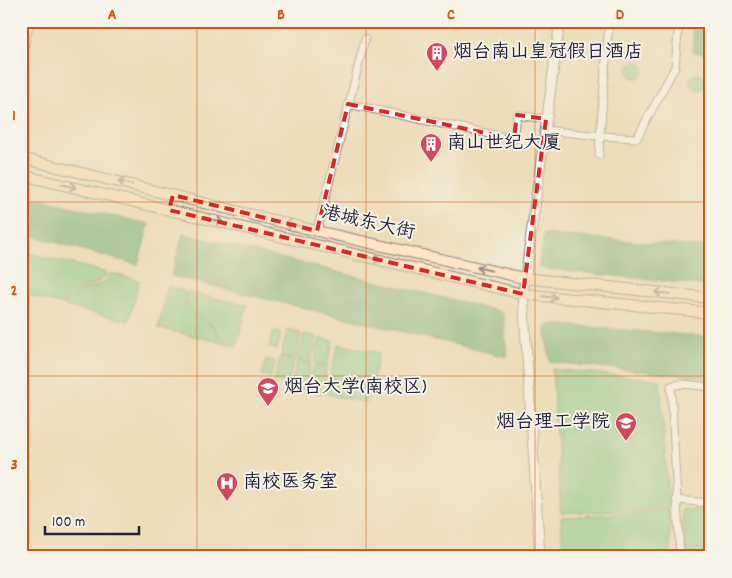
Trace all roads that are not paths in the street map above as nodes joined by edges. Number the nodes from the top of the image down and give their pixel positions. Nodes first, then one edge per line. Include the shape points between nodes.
1 (29, 21) edge
2 (560, 21) edge
3 (609, 21) edge
4 (678, 21) edge
5 (365, 39) dead end
6 (21, 57) edge
7 (348, 104) junction
8 (546, 119) junction
9 (545, 130) junction
10 (600, 136) junction
11 (599, 155) dead end
12 (21, 158) edge
13 (21, 175) edge
14 (173, 195) junction
15 (169, 210) junction
16 (317, 230) junction
17 (524, 278) junction
18 (523, 294) junction
19 (711, 298) edge
20 (711, 313) edge
21 (711, 387) edge
22 (676, 500) junction
23 (711, 503) edge
24 (540, 557) edge
25 (680, 557) edge

1 - 6 street
2 - 8 street
3 - 10 street
4 - 10 street via 675,67 637,138
5 - 7 street
7 - 8 street via 514,140 517,114
7 - 16 street
8 - 9 street
9 - 10 street
9 - 17 street
10 - 11 street
14 -> 12 main road, 港城东大街
13 -> 15 main road, 港城东大街
14 - 15 main road
16 -> 14 main road, 港城东大街
15 -> 18 main road, 港城东大街
17 -> 16 main road, 港城东大街
17 - 18 street
19 -> 17 main road, 港城东大街
18 -> 20 main road, 港城东大街
18 - 24 street
21 - 22 street via 670,386
22 - 23 street
22 - 25 street

